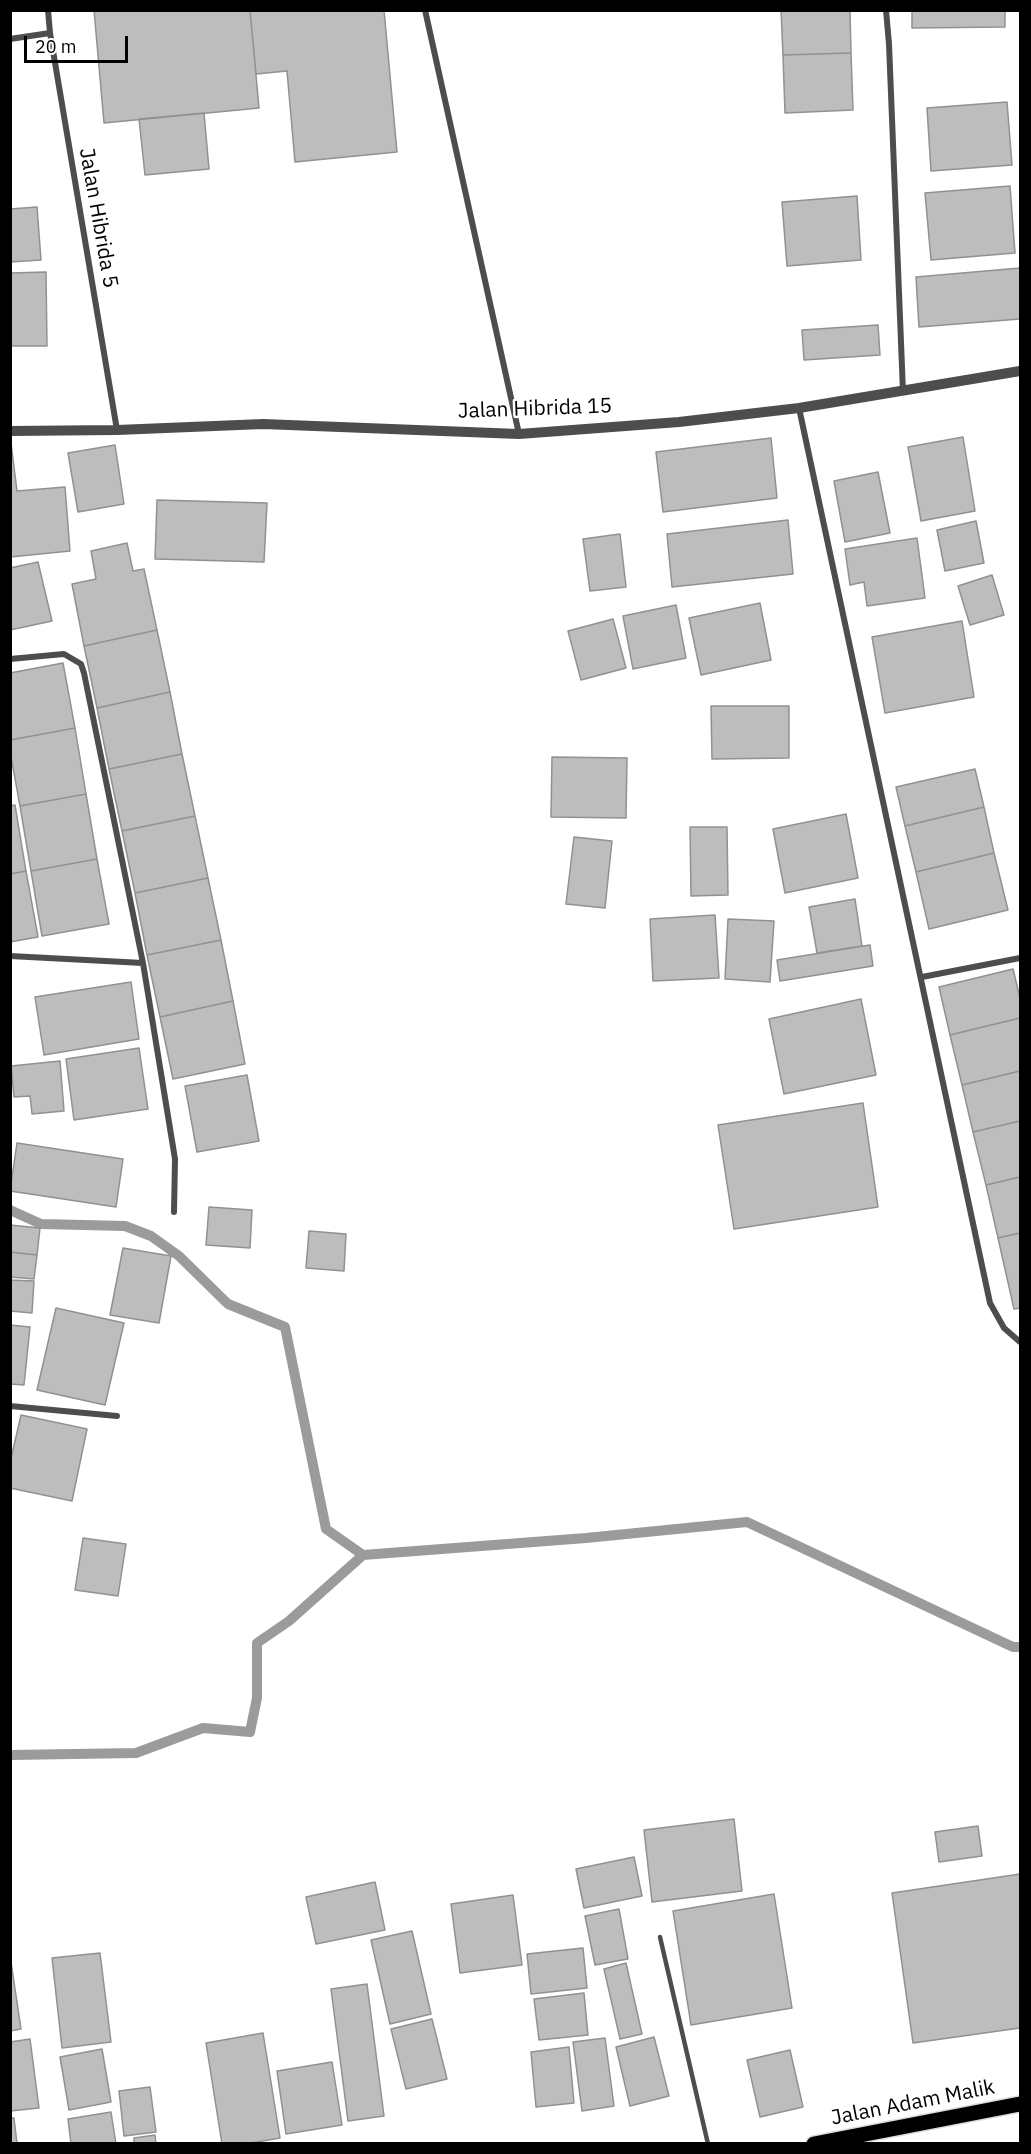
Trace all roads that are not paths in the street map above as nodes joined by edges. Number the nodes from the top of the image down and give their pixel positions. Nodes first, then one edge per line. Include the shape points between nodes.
1 (48, 10) edge
2 (425, 10) edge
3 (886, 10) edge
4 (50, 33) junction
5 (10, 39) edge
6 (1020, 371) edge
7 (903, 392) junction
8 (799, 408) junction
9 (117, 430) junction
10 (10, 431) edge
11 (519, 434) junction
12 (10, 659) edge
13 (10, 956) edge
14 (1020, 958) edge
15 (143, 963) junction
16 (922, 977) junction
17 (174, 1212) dead end
18 (1020, 1342) edge
19 (10, 1406) edge
20 (117, 1416) dead end
21 (660, 1937) dead end
22 (1020, 2104) edge
23 (708, 2144) edge
24 (814, 2144) edge

1 - 4 street, Jalan Hibrida 5
2 - 11 street
3 - 7 street
4 - 5 street
4 - 9 street, Jalan Hibrida 5
6 - 7 street, Jalan Hibrida 15
7 - 8 street, Jalan Hibrida 15
8 - 11 street, Jalan Hibrida 15
8 - 16 street
9 - 10 street, Jalan Hibrida 15
9 - 11 street, Jalan Hibrida 15 via 263,424
12 - 15 street via 64,654 81,664
13 - 15 street
14 - 16 street
15 - 17 street via 175,1159
16 - 18 street via 990,1303 1004,1328
19 - 20 street
21 - 23 lane
22 - 24 main road, Jalan Adam Malik

